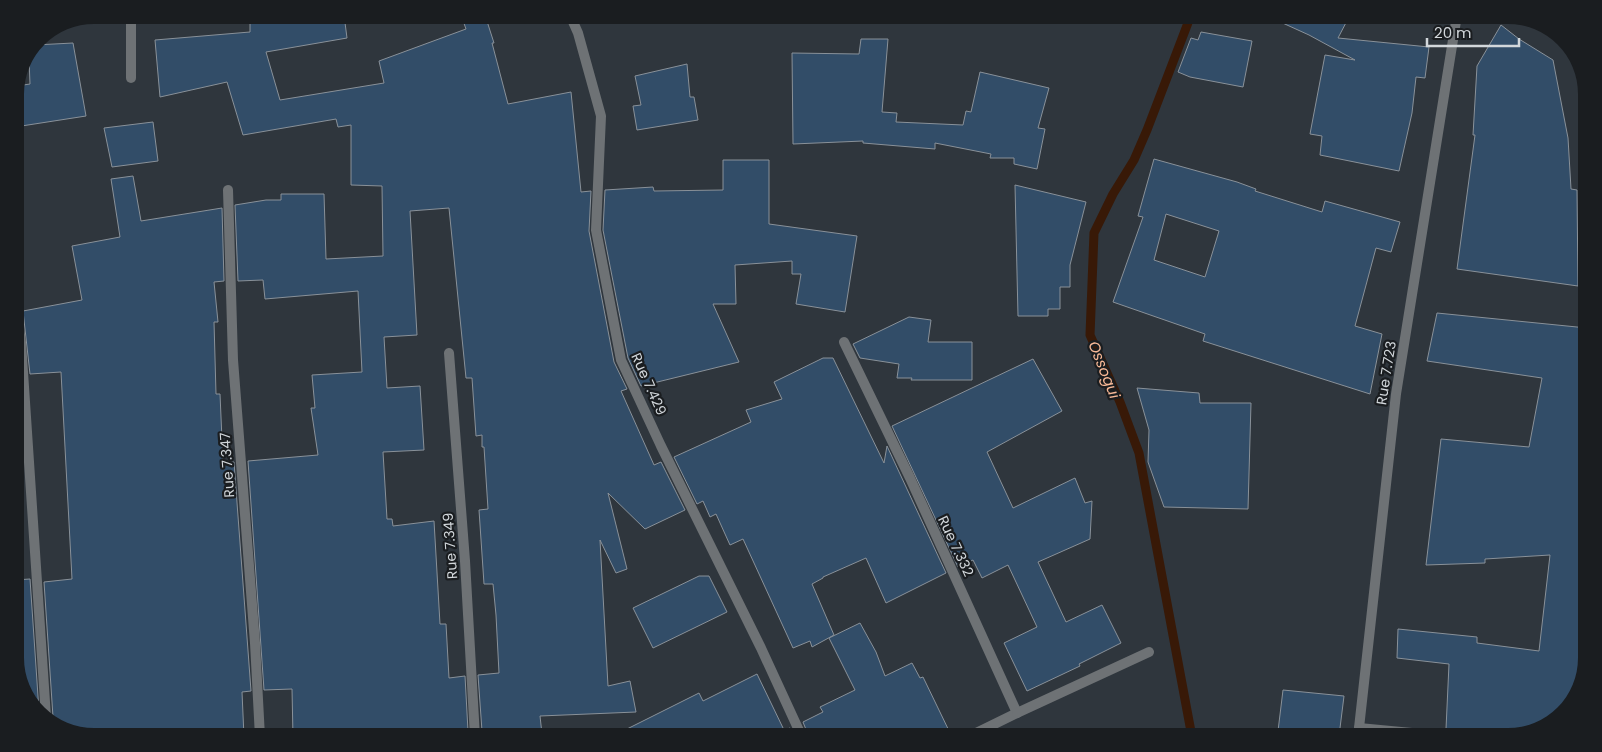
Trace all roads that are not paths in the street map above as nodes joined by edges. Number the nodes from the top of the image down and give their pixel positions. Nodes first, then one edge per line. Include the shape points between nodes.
1 (131, 24) edge
2 (574, 24) edge
3 (1456, 24) edge
4 (131, 78) dead end
5 (228, 190) dead end
6 (844, 342) dead end
7 (449, 353) dead end
8 (24, 396) edge
9 (1149, 652) dead end
10 (45, 709) edge
11 (1017, 714) junction
12 (260, 728) edge
13 (474, 728) edge
14 (798, 728) edge
15 (987, 728) edge
16 (1358, 728) edge

1 - 4 street
2 - 14 street, Rue 7.429 via 600,116 596,230 621,360
3 - 16 street, Rue 7.723 via 1396,394
5 - 12 street, Rue 7.347 via 233,360
6 - 11 street, Rue 7.332
7 - 13 street, Rue 7.349
8 - 10 street
9 - 11 street
11 - 15 street

